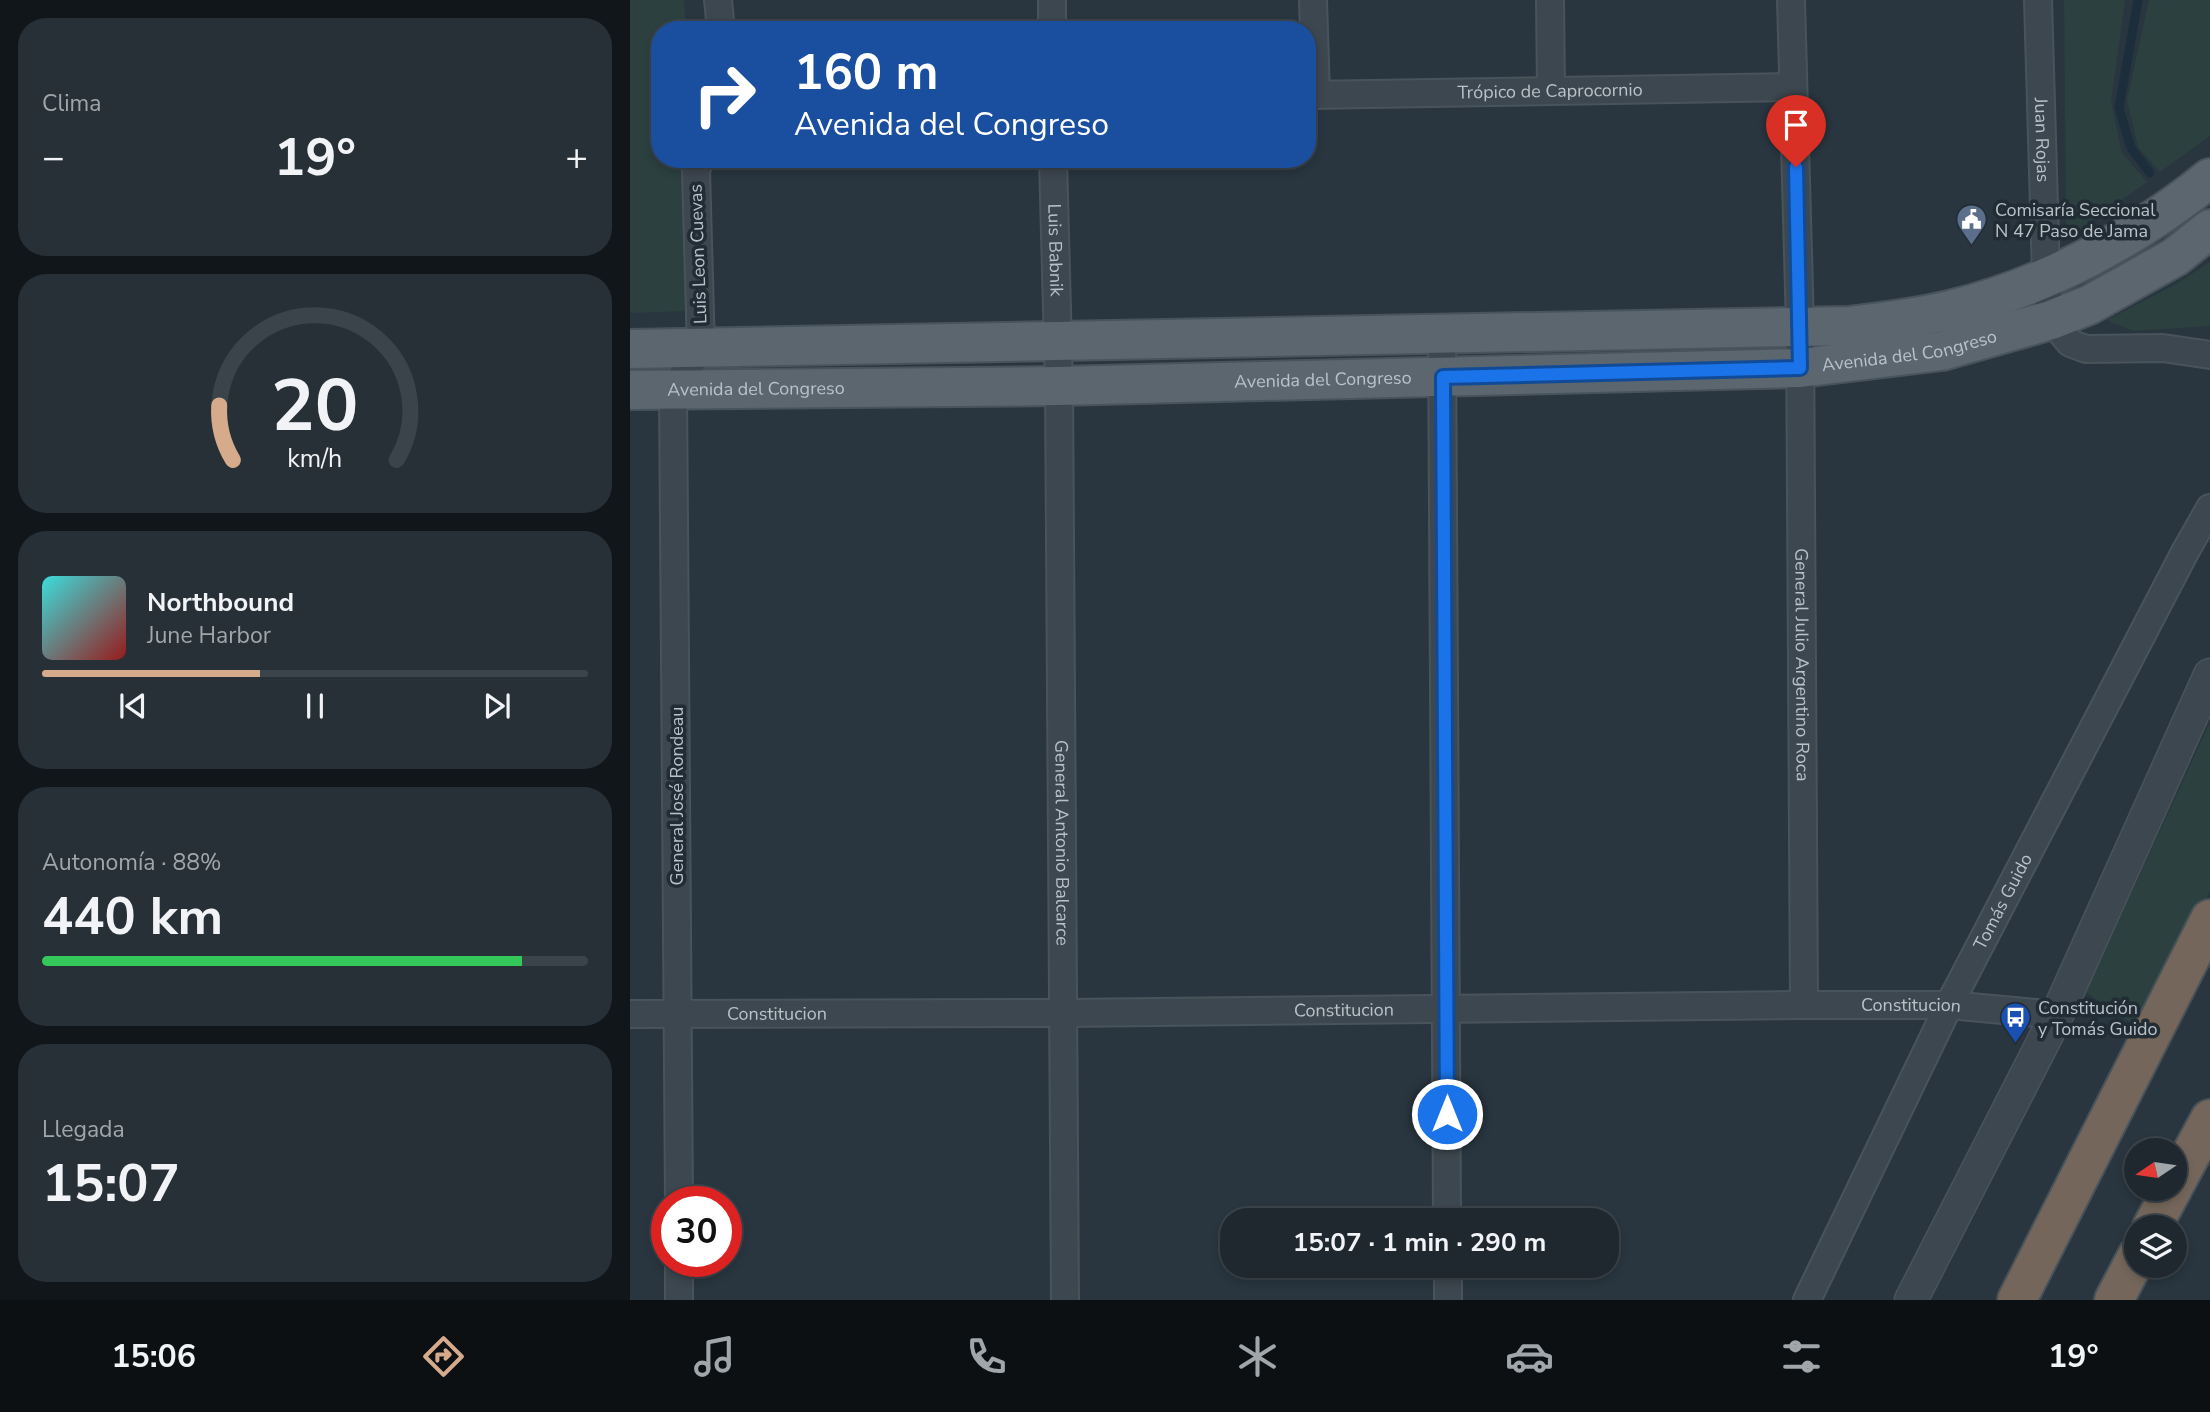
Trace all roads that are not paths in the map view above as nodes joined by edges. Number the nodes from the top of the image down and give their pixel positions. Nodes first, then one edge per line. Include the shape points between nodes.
1 (718, 0) edge
2 (1052, 0) edge
3 (1313, 0) edge
4 (1550, 0) edge
5 (1791, 0) edge
6 (2038, 0) edge
7 (719, 21) edge
8 (1052, 21) edge
9 (1313, 21) edge
10 (1793, 87) junction
11 (1551, 91) junction
12 (1316, 95) edge
13 (697, 168) edge
14 (1053, 168) edge
15 (2210, 178) edge
16 (2210, 229) edge
17 (2046, 276) junction
18 (2051, 320) junction
19 (1800, 326) junction
20 (1442, 334) junction
21 (1058, 342) junction
22 (630, 349) edge
23 (701, 349) junction
24 (2210, 355) edge
25 (1800, 368) junction
26 (1443, 377) junction
27 (1059, 386) junction
28 (673, 389) junction
29 (630, 390) edge
30 (2210, 508) edge
31 (2210, 676) edge
32 (2210, 919) edge
33 (1804, 1004) junction
34 (1949, 1005) junction
35 (1446, 1007) junction
36 (1064, 1013) junction
37 (630, 1014) edge
38 (679, 1014) junction
39 (2057, 1015) junction
40 (2210, 1119) edge
41 (2188, 1160) edge
42 (679, 1186) edge
43 (1447, 1208) edge
44 (679, 1277) edge
45 (1448, 1278) edge
46 (2125, 1278) edge
47 (679, 1300) edge
48 (1065, 1300) edge
49 (1448, 1300) edge
50 (1807, 1300) edge
51 (1911, 1300) edge
52 (2017, 1300) edge
53 (2113, 1300) edge

1 - 7 street
2 - 8 street
3 - 9 street
4 - 11 street
5 - 10 street, General Julio Argentino Roca
6 - 17 street, Juan Rojas
10 - 11 street, Trópico de Caprocornio
10 - 19 street, General Julio Argentino Roca
11 - 12 street, Trópico de Caprocornio
13 - 23 street, Luis Leon Cuevas
14 - 21 street, Luis Babnik
15 - 17 main road, Avenida del Congreso via 2139,229
16 - 18 main road, Avenida del Congreso via 2175,257 2089,305
17 - 18 street, Juan Rojas
17 - 19 main road, Avenida del Congreso via 1999,295 1900,320
18 - 24 street via 2070,343 2086,349 2163,348
18 - 25 main road, Avenida del Congreso via 1942,351
19 - 20 main road, Avenida del Congreso
19 - 25 street, General Julio Argentino Roca
20 - 21 main road, Avenida del Congreso
20 - 26 street
21 - 23 main road, Avenida del Congreso
21 - 27 street, Luis Babnik
22 - 23 main road, Avenida del Congreso
23 - 28 street
25 - 26 main road, Avenida del Congreso
25 - 33 street, General Julio Argentino Roca
26 - 27 main road, Avenida del Congreso
26 - 35 street
27 - 28 main road, Avenida del Congreso
27 - 36 street, General Antonio Balcarce
28 - 29 main road, Avenida del Congreso
28 - 38 street, General José Rondeau
30 - 34 street, Tomás Guido
31 - 39 street
32 - 52 highway
33 - 34 street, Constitucion
33 - 35 street, Constitucion
34 - 39 street, Constitucion
34 - 50 street, Tomás Guido
35 - 36 street, Constitucion
35 - 43 street
36 - 38 street, Constitucion
36 - 48 street, General Antonio Balcarce
37 - 38 street, Constitucion
38 - 42 street, General José Rondeau
39 - 51 street
40 - 41 highway
44 - 47 street
45 - 49 street
46 - 53 highway

